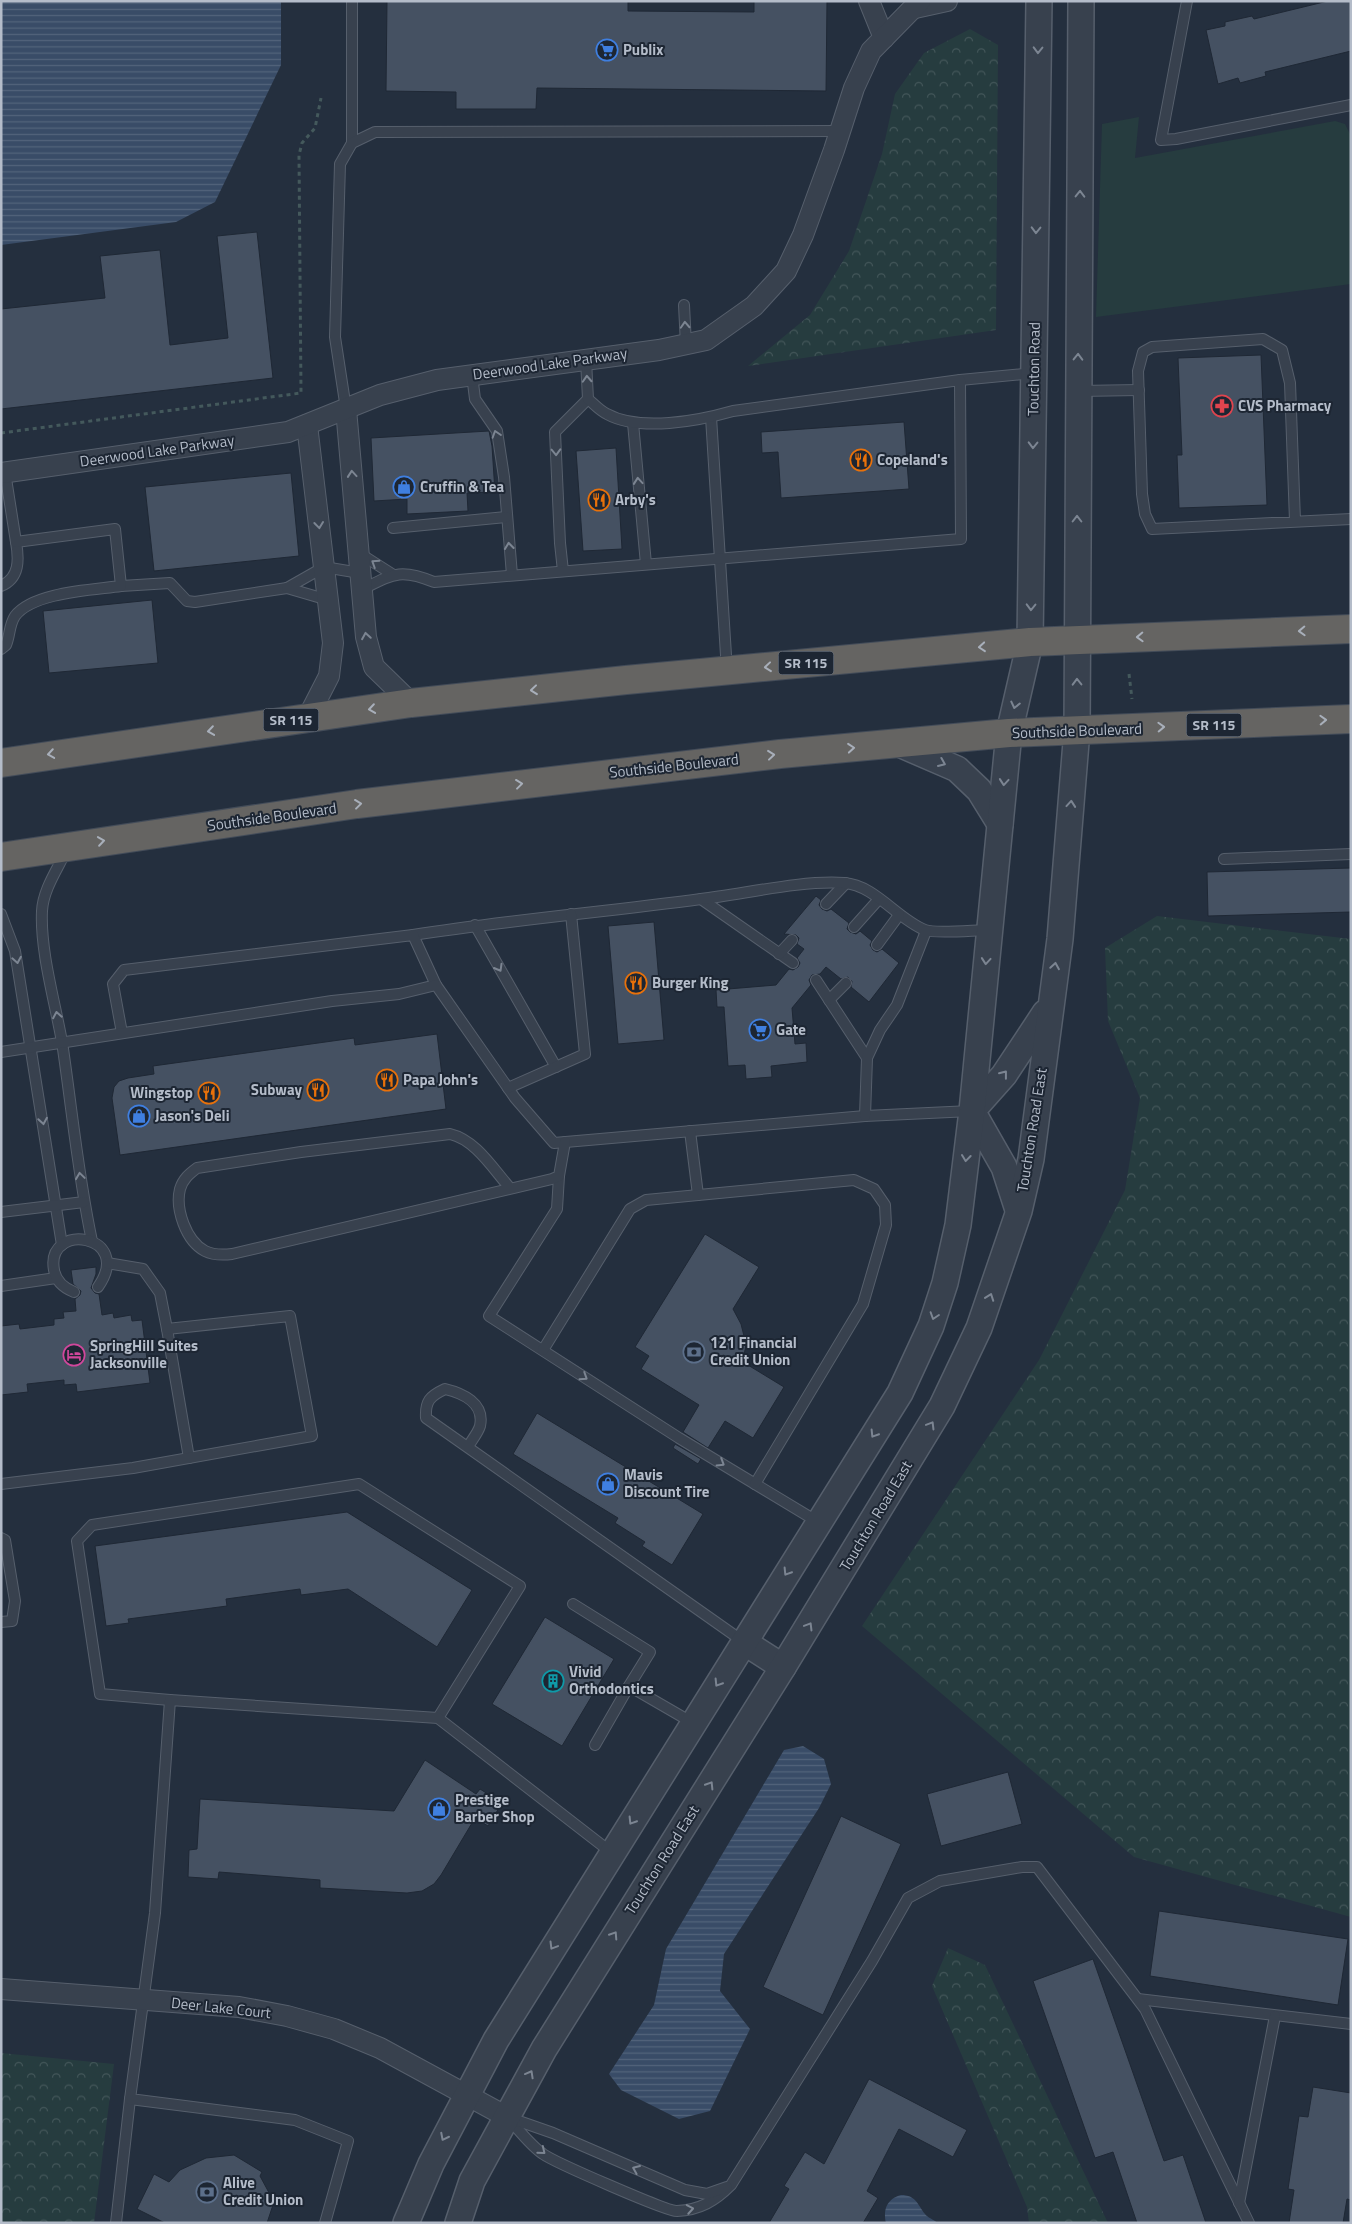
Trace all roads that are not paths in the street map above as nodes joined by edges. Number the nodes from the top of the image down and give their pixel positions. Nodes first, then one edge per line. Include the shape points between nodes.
1 (352, 1) edge
2 (868, 1) edge
3 (947, 1) edge
4 (1039, 1) edge
5 (1081, 1) edge
6 (1187, 1) edge
7 (918, 5) edge
8 (884, 38) junction
9 (1351, 105) edge
10 (840, 131) junction
11 (352, 143) junction
12 (684, 305) dead end
13 (686, 345) junction
14 (586, 360) junction
15 (1034, 374) junction
16 (472, 375) junction
17 (960, 380) junction
18 (1078, 390) junction
19 (1138, 390) junction
20 (588, 399) junction
21 (346, 408) junction
22 (711, 417) junction
23 (633, 423) junction
24 (307, 425) junction
25 (3, 472) edge
26 (506, 517) junction
27 (1351, 519) edge
28 (1295, 521) junction
29 (393, 528) dead end
30 (16, 542) junction
31 (358, 553) junction
32 (718, 558) junction
33 (646, 564) junction
34 (324, 567) junction
35 (563, 571) junction
36 (392, 574) junction
37 (512, 575) junction
38 (361, 581) junction
39 (1, 586) edge
40 (121, 586) junction
41 (287, 588) junction
42 (328, 600) junction
43 (1351, 629) edge
44 (1076, 640) junction
45 (1030, 642) junction
46 (1, 649) edge
47 (727, 670) junction
48 (411, 704) junction
49 (308, 717) junction
50 (1351, 719) edge
51 (1077, 730) junction
52 (1008, 734) junction
53 (897, 743) junction
54 (1, 763) edge
55 (1000, 824) junction
56 (69, 846) junction
57 (1351, 854) edge
58 (1, 858) edge
59 (1224, 859) dead end
60 (846, 883) junction
61 (879, 899) junction
62 (701, 900) junction
63 (826, 904) dead end
64 (1, 914) edge
65 (571, 914) junction
66 (899, 916) junction
67 (475, 925) junction
68 (854, 926) dead end
69 (989, 930) junction
70 (926, 931) junction
71 (413, 935) junction
72 (792, 940) dead end
73 (877, 945) dead end
74 (779, 954) junction
75 (793, 963) dead end
76 (816, 980) dead end
77 (846, 983) dead end
78 (436, 985) junction
79 (828, 1000) junction
80 (1050, 1004) junction
81 (122, 1033) junction
82 (62, 1044) junction
83 (32, 1048) junction
84 (1, 1052) edge
85 (867, 1058) junction
86 (556, 1067) junction
87 (508, 1088) junction
88 (972, 1111) junction
89 (864, 1116) junction
90 (690, 1131) junction
91 (565, 1142) junction
92 (559, 1176) junction
93 (510, 1188) junction
94 (698, 1194) junction
95 (84, 1202) junction
96 (56, 1206) junction
97 (1019, 1211) junction
98 (1, 1212) edge
99 (92, 1241) junction
100 (62, 1245) junction
101 (107, 1263) junction
102 (56, 1278) junction
103 (1, 1286) edge
104 (98, 1287) dead end
105 (74, 1292) dead end
106 (166, 1329) junction
107 (543, 1350) junction
108 (468, 1447) junction
109 (189, 1458) junction
110 (1, 1484) edge
111 (755, 1484) junction
112 (818, 1522) junction
113 (1, 1538) edge
114 (573, 1604) dead end
115 (1, 1622) edge
116 (744, 1642) junction
117 (783, 1667) junction
118 (629, 1686) junction
119 (170, 1700) junction
120 (438, 1718) junction
121 (693, 1723) junction
122 (595, 1745) dead end
123 (612, 1853) junction
124 (1, 1989) edge
125 (1138, 1999) junction
126 (144, 2000) junction
127 (1275, 2016) junction
128 (1351, 2024) edge
129 (466, 2094) junction
130 (130, 2099) junction
131 (507, 2117) junction
132 (731, 2186) junction
133 (1239, 2203) junction
134 (116, 2223) edge
135 (325, 2223) edge
136 (406, 2223) edge
137 (458, 2223) edge
138 (1249, 2223) edge

1 - 11 lane
2 - 8 street
3 - 7 street
4 -> 15 street, Touchton Road
18 -> 5 street
6 - 9 lane via 1161,140
7 - 8 street, Deerwood Lake Parkway
8 - 10 street, Deerwood Lake Parkway via 871,50
10 - 11 lane via 375,132
10 - 13 street, Deerwood Lake Parkway via 803,235 786,271 754,306 706,340
11 - 21 lane via 340,164 335,337
13 -> 12 lane
13 - 14 street, Deerwood Lake Parkway
14 - 16 street, Deerwood Lake Parkway
20 -> 14 lane
15 - 17 lane
15 -> 45 street, Touchton Road
16 - 21 street, Deerwood Lake Parkway via 437,380
26 -> 16 lane via 497,431 475,399
17 - 22 lane via 732,411
17 - 32 lane via 961,539
18 - 19 lane
44 -> 18 street
19 - 28 lane via 1142,494 1145,514 1152,529
19 - 28 lane via 1142,352 1152,347 1263,339 1282,350 1290,383
20 - 23 lane via 606,414
20 -> 35 lane via 555,432
21 - 24 street, Deerwood Lake Parkway
31 -> 21 street
22 - 23 lane
22 - 32 lane
33 -> 23 lane
24 - 25 street, Deerwood Lake Parkway via 288,432
24 -> 34 street
25 - 30 lane
26 - 29 lane
37 -> 26 lane
27 - 28 lane
30 - 39 lane via 19,562 12,577
30 - 40 lane via 115,529
36 -> 31 lane
31 - 38 street
32 - 33 lane
32 - 47 lane
33 - 35 lane
34 - 38 lane
34 - 41 lane
34 - 42 street
35 - 37 lane
36 - 37 lane via 413,573 434,582
36 - 38 lane
48 -> 38 street via 374,667 366,637
40 - 41 lane via 170,583 187,601 196,602
40 - 46 lane via 39,599 15,616 6,646
41 - 42 lane
42 - 49 street via 333,644 329,676
43 -> 44 highway, SR 115
44 - 45 highway, SR 115
51 -> 44 street
45 -> 47 highway, SR 115
45 -> 52 street, Touchton Road
47 -> 48 highway, SR 115
48 -> 49 highway, SR 115
49 -> 54 highway, SR 115
51 -> 50 highway, Southside Boulevard / SR 115
51 - 52 highway, Southside Boulevard / SR 115
80 -> 51 street, Touchton Road East via 1060,939
52 - 53 highway, Southside Boulevard / SR 115
52 -> 55 street
53 -> 55 street via 957,769 979,790
56 -> 53 highway, Southside Boulevard / SR 115 via 356,804
55 - 69 street
56 - 58 highway, Southside Boulevard / SR 115
82 -> 56 lane via 43,935 42,910 46,892
57 - 59 lane
60 - 61 lane
60 - 62 lane via 813,884
60 - 63 lane
61 - 66 lane
61 - 68 lane
62 - 65 lane
62 - 74 lane
64 -> 83 lane via 15,951
65 - 67 lane
65 - 86 lane via 585,1054
66 - 70 lane
66 - 73 lane
67 - 71 lane
67 -> 86 lane
69 - 70 lane
69 -> 88 street
70 - 85 lane via 898,1006 880,1030
71 - 78 lane
71 - 81 lane via 124,970 113,984
72 - 74 lane
74 - 75 lane
76 - 79 lane
77 - 79 lane
78 - 81 lane via 399,994
78 - 87 lane
79 - 85 lane
88 -> 80 street via 1004,1075
80 - 97 street, Touchton Road East via 1031,1159
81 - 82 lane
82 - 83 lane
95 -> 82 lane
83 - 84 lane
83 -> 96 lane
85 - 89 lane
86 - 87 lane
87 - 91 lane via 554,1143
88 - 89 lane
88 - 97 street via 1004,1167
88 -> 112 street via 958,1225 931,1326 900,1393
89 - 90 lane
90 - 91 lane
90 - 94 lane
91 - 92 lane
92 - 93 lane
92 - 107 lane via 557,1209 489,1316
93 - 93 lane via 222,1255 206,1251 188,1232 180,1215 180,1189 186,1176 197,1168 450,1134 462,1137 475,1147
94 - 107 lane via 646,1200 630,1209
94 - 111 lane via 854,1180 874,1189 885,1205 886,1225 864,1304
95 - 96 lane
95 - 99 lane
96 - 98 lane
96 - 100 lane
117 -> 97 street, Touchton Road East via 942,1406 979,1328
99 - 100 lane via 77,1238
99 - 101 lane via 105,1254
100 - 102 lane via 54,1259
101 - 104 lane via 107,1272
101 - 106 lane via 143,1269 160,1293
102 - 103 lane
102 - 105 lane
106 - 109 lane
106 - 109 lane via 290,1316 312,1436
107 -> 111 lane
108 - 108 lane via 426,1418 425,1406 430,1396 444,1389 471,1399 479,1410 480,1425
108 - 116 lane
109 - 110 lane
111 - 112 lane
112 -> 116 street
113 - 115 lane via 5,1540 14,1601 12,1621
114 - 118 lane via 650,1652
116 - 117 street
116 -> 121 street
131 -> 117 street, Touchton Road East via 601,1957
118 - 121 lane
118 - 122 lane
119 - 120 lane
119 - 120 lane via 100,1694 77,1541 92,1525 360,1484 520,1586
119 - 126 lane via 155,1913
120 - 123 lane
121 -> 123 street
123 -> 129 street
124 - 126 street, Deer Lake Court
125 - 127 lane
125 - 132 lane via 1037,1867 940,1880 908,1898
125 - 133 lane
126 - 129 street, Deer Lake Court via 239,2007 334,2029 380,2048
126 - 130 lane
127 - 128 lane
127 - 133 lane
129 - 131 street, Deer Lake Court
129 -> 136 street
130 - 134 lane
130 - 135 lane via 295,2120 348,2141
132 -> 131 lane via 707,2194 685,2190 553,2133
131 -> 132 lane via 543,2154 675,2212 715,2201
131 - 137 street, Touchton Road East via 472,2181
133 - 138 lane

